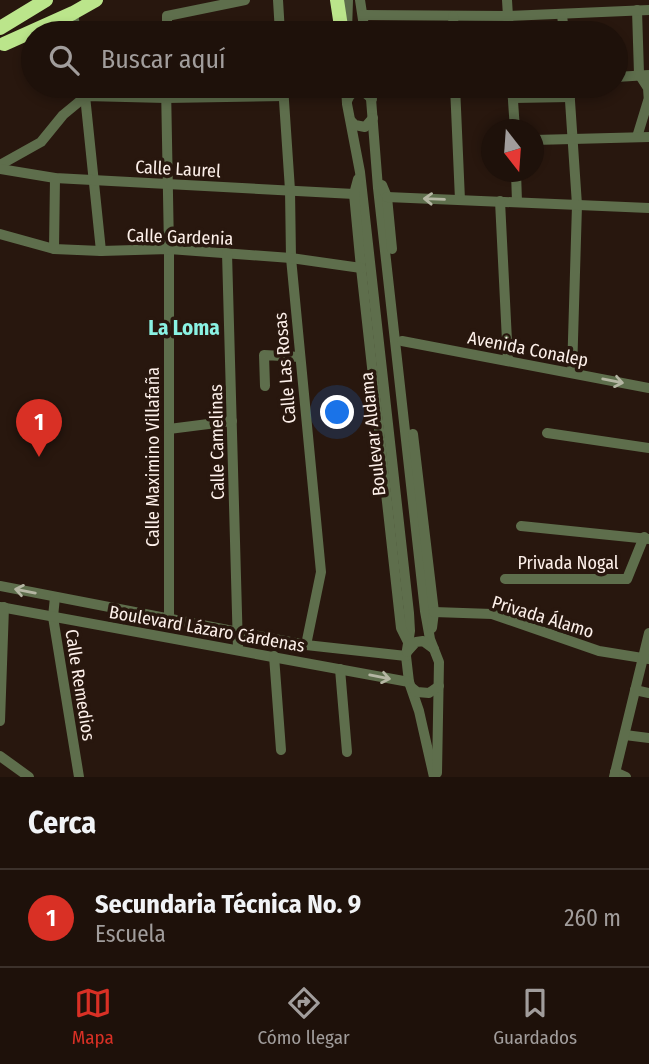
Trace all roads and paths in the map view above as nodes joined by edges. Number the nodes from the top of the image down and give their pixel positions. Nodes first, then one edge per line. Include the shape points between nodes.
1 (46, 0) edge
2 (83, 0) edge
3 (96, 0) edge
4 (245, 0) edge
5 (278, 0) edge
6 (337, 0) edge
7 (348, 0) edge
8 (507, 0) edge
9 (362, 6) edge
10 (637, 10) junction
11 (649, 10) edge
12 (73, 13) junction
13 (562, 15) junction
14 (453, 16) junction
15 (508, 16) junction
16 (46, 21) edge
17 (56, 21) edge
18 (74, 21) edge
19 (167, 21) edge
20 (279, 21) edge
21 (341, 21) edge
22 (345, 21) edge
23 (453, 21) edge
24 (508, 21) edge
25 (563, 21) edge
26 (0, 28) edge
27 (21, 35) edge
28 (21, 37) edge
29 (2, 46) edge
30 (644, 75) edge
31 (79, 98) edge
32 (86, 98) edge
33 (166, 98) edge
34 (284, 98) edge
35 (347, 98) edge
36 (348, 98) edge
37 (456, 98) edge
38 (513, 98) edge
39 (570, 98) edge
40 (372, 100) edge
41 (649, 102) edge
42 (347, 104) junction
43 (373, 118) junction
44 (514, 119) edge
45 (351, 121) junction
46 (636, 137) junction
47 (649, 137) edge
48 (573, 138) junction
49 (544, 139) edge
50 (0, 167) edge
51 (376, 170) junction
52 (360, 172) junction
53 (55, 178) junction
54 (93, 180) junction
55 (516, 182) edge
56 (169, 184) junction
57 (290, 190) junction
58 (354, 194) junction
59 (387, 197) junction
60 (460, 200) junction
61 (500, 201) junction
62 (517, 202) junction
63 (577, 205) junction
64 (649, 208) edge
65 (0, 234) edge
66 (54, 249) junction
67 (169, 249) junction
68 (101, 251) junction
69 (227, 253) junction
70 (291, 258) junction
71 (361, 268) junction
72 (402, 341) junction
73 (300, 357) junction
74 (508, 361) junction
75 (572, 373) junction
76 (265, 386) dead end
77 (649, 388) edge
78 (232, 421) junction
79 (169, 429) junction
80 (547, 433) dead end
81 (649, 447) edge
82 (521, 526) dead end
83 (646, 538) edge
84 (505, 579) dead end
85 (0, 586) edge
86 (55, 597) junction
87 (2, 607) edge
88 (434, 612) junction
89 (53, 617) junction
90 (169, 618) junction
91 (237, 631) junction
92 (649, 633) edge
93 (430, 639) junction
94 (283, 640) junction
95 (306, 645) junction
96 (238, 649) junction
97 (434, 650) junction
98 (407, 651) junction
99 (277, 657) junction
100 (646, 658) edge
101 (340, 669) junction
102 (410, 685) junction
103 (439, 685) junction
104 (635, 690) junction
105 (649, 693) edge
106 (0, 721) edge
107 (625, 734) junction
108 (649, 738) edge
109 (281, 750) dead end
110 (347, 752) dead end
111 (0, 756) edge
112 (615, 775) edge
113 (29, 777) edge
114 (79, 777) edge
115 (435, 777) edge
116 (626, 777) edge

1 - 26 highway
2 - 16 highway
3 - 12 highway
4 - 19 street via 167,16
5 - 20 street
6 - 21 highway
7 - 22 street
8 - 15 street
9 - 14 street
10 - 11 street
10 - 13 street
10 - 30 street
12 - 17 highway
12 - 18 street
13 - 15 street
13 - 25 street
14 - 15 street
14 - 23 street
15 - 24 street
27 - 29 highway
28 - 29 highway
30 - 41 street
31 - 50 street via 41,142
32 - 54 street
33 - 56 street, Calle Maximino Villafaña
34 - 57 street, Calle Las Rosas
35 - 42 street, Boulevar Aldama
36 - 42 street
37 - 60 street
38 - 44 street
39 - 48 street
40 - 43 street, Boulevar Aldama
41 - 46 street
42 - 45 street, Boulevar Aldama
43 - 45 street via 365,127
43 - 51 street, Boulevar Aldama
45 - 52 street, Boulevar Aldama
46 - 47 street
46 - 48 street
48 - 49 street
48 - 63 street
50 - 53 street, Calle Laurel
51 - 59 street, Boulevar Aldama
51 - 93 street, Boulevar Aldama
52 - 58 street
52 - 98 street, Boulevar Aldama via 408,599
53 - 54 street, Calle Laurel
53 - 66 street
54 - 56 street, Calle Laurel
54 - 68 street
55 - 62 street
56 - 57 street, Calle Laurel
56 - 67 street, Calle Maximino Villafaña
57 - 58 street, Calle Laurel
57 - 70 street, Calle Las Rosas
58 - 71 street
60 -> 59 street
59 - 72 street, Boulevar Aldama
60 - 61 street
61 - 62 street
61 - 74 street
62 - 63 street
63 - 64 street
63 - 75 street
65 - 66 street, Calle Gardenia
66 - 68 street, Calle Gardenia
67 - 68 street, Calle Gardenia
67 - 69 street, Calle Gardenia
67 - 79 street, Calle Maximino Villafaña
69 - 70 street, Calle Gardenia
69 - 78 street, Calle Camelinas
70 - 71 street, Calle Gardenia
70 - 73 street, Calle Las Rosas
71 - 98 street
72 - 74 street, Avenida Conalep
72 - 88 street, Boulevar Aldama
73 - 76 street via 264,355
73 - 95 street, Calle Las Rosas via 321,572
74 - 75 street, Avenida Conalep
75 -> 77 street, Avenida Conalep
78 - 79 street
78 - 91 street, Calle Camelinas
79 - 90 street, Calle Maximino Villafaña
80 - 81 street
82 - 83 street, Privada Nogal
83 - 84 street, Privada Nogal via 627,579
86 -> 85 street, Boulevard Lázaro Cárdenas
86 - 89 street, Calle Remedios
86 - 90 street, Boulevard Lázaro Cárdenas
87 - 89 street, Boulevard Lázaro Cárdenas
87 - 106 street
88 - 93 street, Boulevar Aldama
88 - 100 street, Privada Álamo via 492,614 599,651
89 - 96 street, Boulevard Lázaro Cárdenas
89 - 114 street, Calle Remedios
90 - 91 street, Boulevard Lázaro Cárdenas
91 - 94 street, Boulevard Lázaro Cárdenas
91 - 96 street, Calle Camelinas
92 - 100 street
93 - 97 street, Boulevar Aldama
94 - 95 street, Boulevard Lázaro Cárdenas
94 - 99 street
95 - 98 street, Boulevard Lázaro Cárdenas
96 - 99 street, Boulevard Lázaro Cárdenas
97 - 98 street via 423,641
97 - 103 street, Boulevar Aldama
98 - 102 street, Boulevar Aldama
99 - 101 street, Boulevard Lázaro Cárdenas
99 - 109 street
100 - 104 street
101 -> 102 street, Boulevard Lázaro Cárdenas
101 - 110 street
102 - 103 street via 423,694
102 - 115 street, Boulevar Aldama
103 - 115 street, Boulevar Aldama
104 - 105 street
104 - 107 street
107 - 108 street
107 - 112 street
111 - 113 street
112 - 116 street

